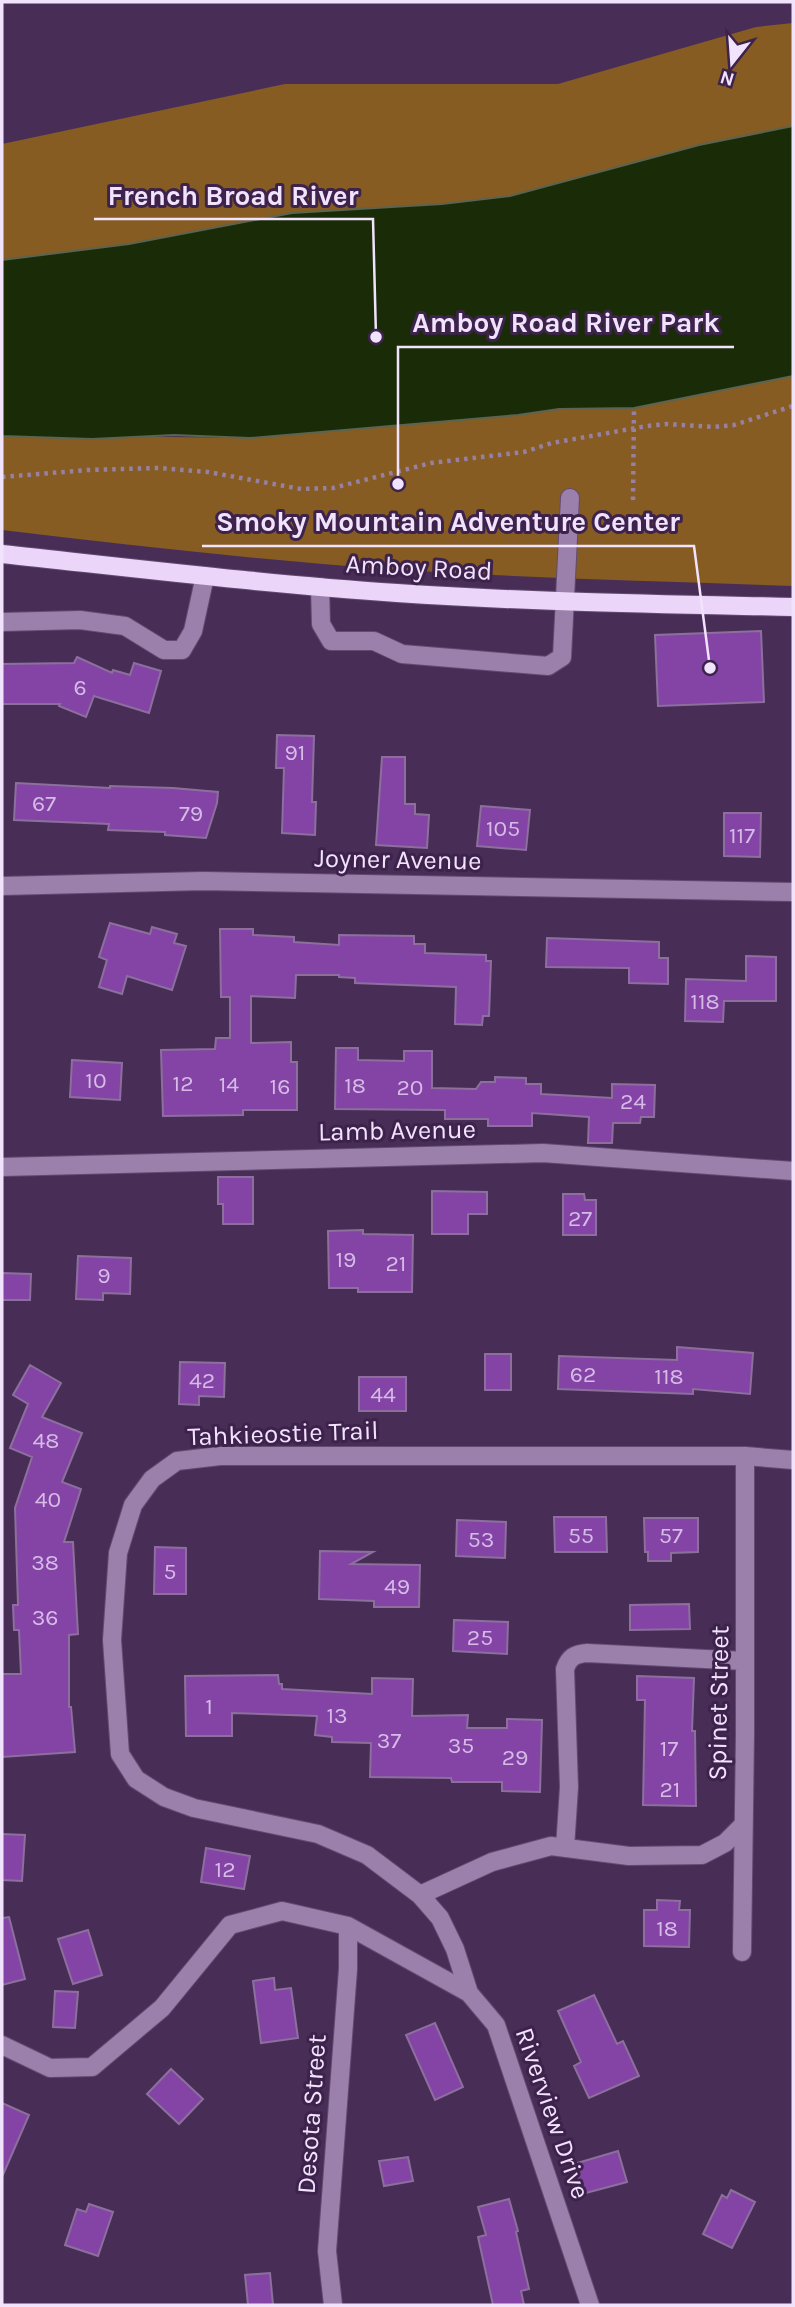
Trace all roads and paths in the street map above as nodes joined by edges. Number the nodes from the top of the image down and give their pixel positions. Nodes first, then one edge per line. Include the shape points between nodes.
1 (793, 407) edge
2 (634, 408) dead end
3 (635, 428) junction
4 (2, 477) edge
5 (570, 498) dead end
6 (633, 500) dead end
7 (2, 554) edge
8 (205, 576) junction
9 (320, 587) junction
10 (565, 602) junction
11 (793, 607) edge
12 (2, 622) edge
13 (2, 886) edge
14 (793, 892) edge
15 (2, 1167) edge
16 (793, 1171) edge
17 (745, 1456) junction
18 (793, 1460) edge
19 (745, 1661) junction
20 (742, 1826) junction
21 (565, 1847) junction
22 (420, 1895) junction
23 (348, 1926) junction
24 (742, 1952) dead end
25 (469, 1993) junction
26 (2, 2045) edge
27 (333, 2305) edge
28 (590, 2305) edge

1 - 3 path via 723,426
2 - 3 path
3 - 4 path via 524,452 431,463 333,488 301,489 159,468
3 - 6 path
5 - 10 street
7 - 8 main road, Amboy Road
8 - 9 main road, Amboy Road
8 - 12 street via 193,631 182,650 164,650 125,626 80,620
9 - 10 main road, Amboy Road
9 - 10 street via 321,624 331,641 374,641 402,654 548,666 562,657
10 - 11 main road, Amboy Road
13 - 14 street, Joyner Avenue via 203,881
15 - 16 street, Lamb Avenue via 543,1153
17 - 18 street, Tahkieostie Trail
17 - 19 street, Spinet Street
17 - 22 street, Tahkieostie Trail via 220,1456 177,1461 152,1479 133,1504 118,1553 113,1640 120,1754 136,1779 164,1797 194,1808 318,1835 367,1855
19 - 20 street, Spinet Street
19 - 21 street via 587,1653 568,1660
20 - 21 street via 702,1855 629,1856
20 - 24 street, Spinet Street
21 - 22 street via 551,1846 492,1863
22 - 25 street, Tahkieostie Trail via 440,1918
23 - 25 street, Riverview Drive
23 - 26 street, Riverview Drive via 282,1911 230,1925 162,2008 92,2067 50,2068
23 - 27 street, Desota Street via 327,2251
25 - 28 street, Riverview Drive via 496,2025

